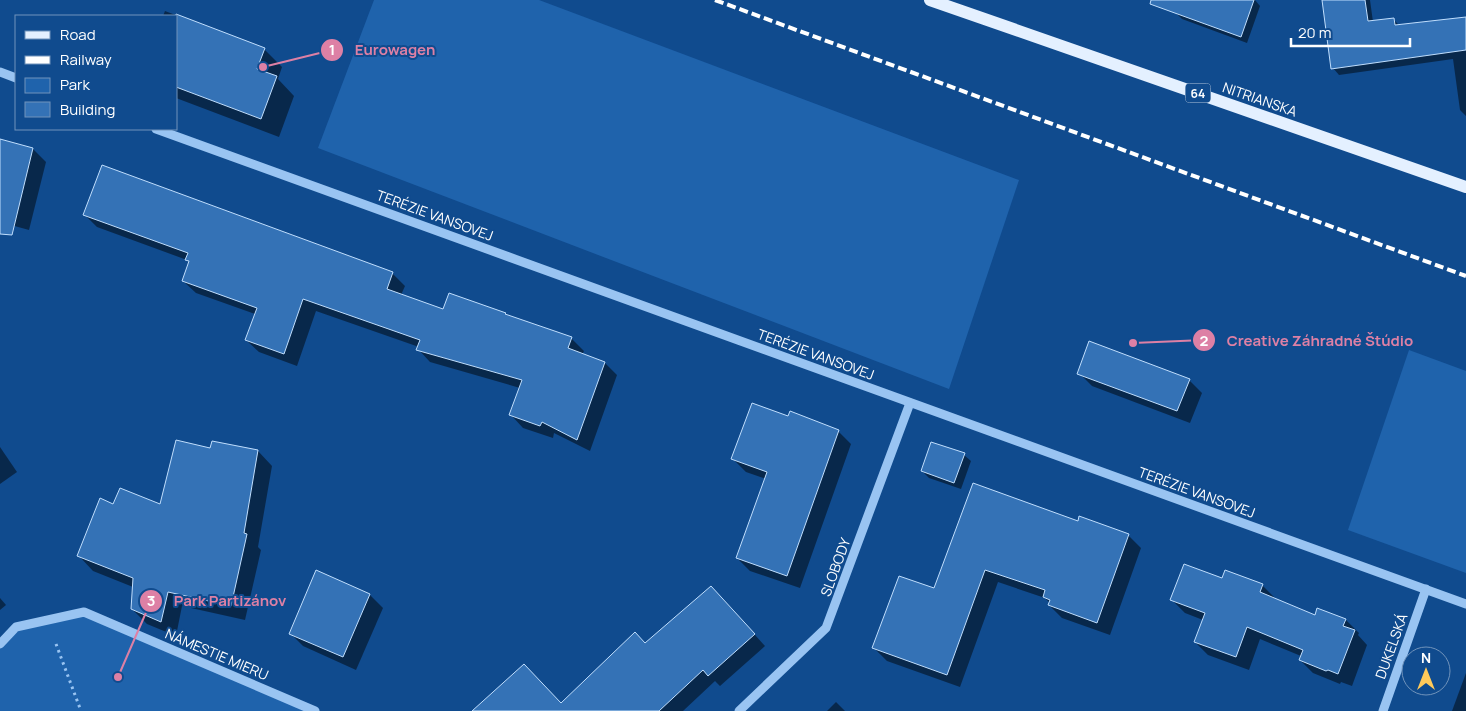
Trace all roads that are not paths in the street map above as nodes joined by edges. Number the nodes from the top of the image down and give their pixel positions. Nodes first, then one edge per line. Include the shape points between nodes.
1 (930, 0) edge
2 (0, 72) edge
3 (15, 78) edge
4 (159, 130) edge
5 (1466, 187) edge
6 (910, 403) junction
7 (1426, 590) junction
8 (1466, 604) edge
9 (0, 644) edge
10 (315, 711) edge
11 (739, 711) edge
12 (1383, 711) edge

1 - 5 main road, NITRIANSKA / 64
2 - 3 street
4 - 6 street, TERÉZIE VANSOVEJ
6 - 7 street, TERÉZIE VANSOVEJ
6 - 11 street, SLOBODY via 826,628
7 - 8 street, TERÉZIE VANSOVEJ
7 - 12 street, DUKELSKÁ
9 - 10 street, NÁMESTIE MIERU via 16,627 84,612

